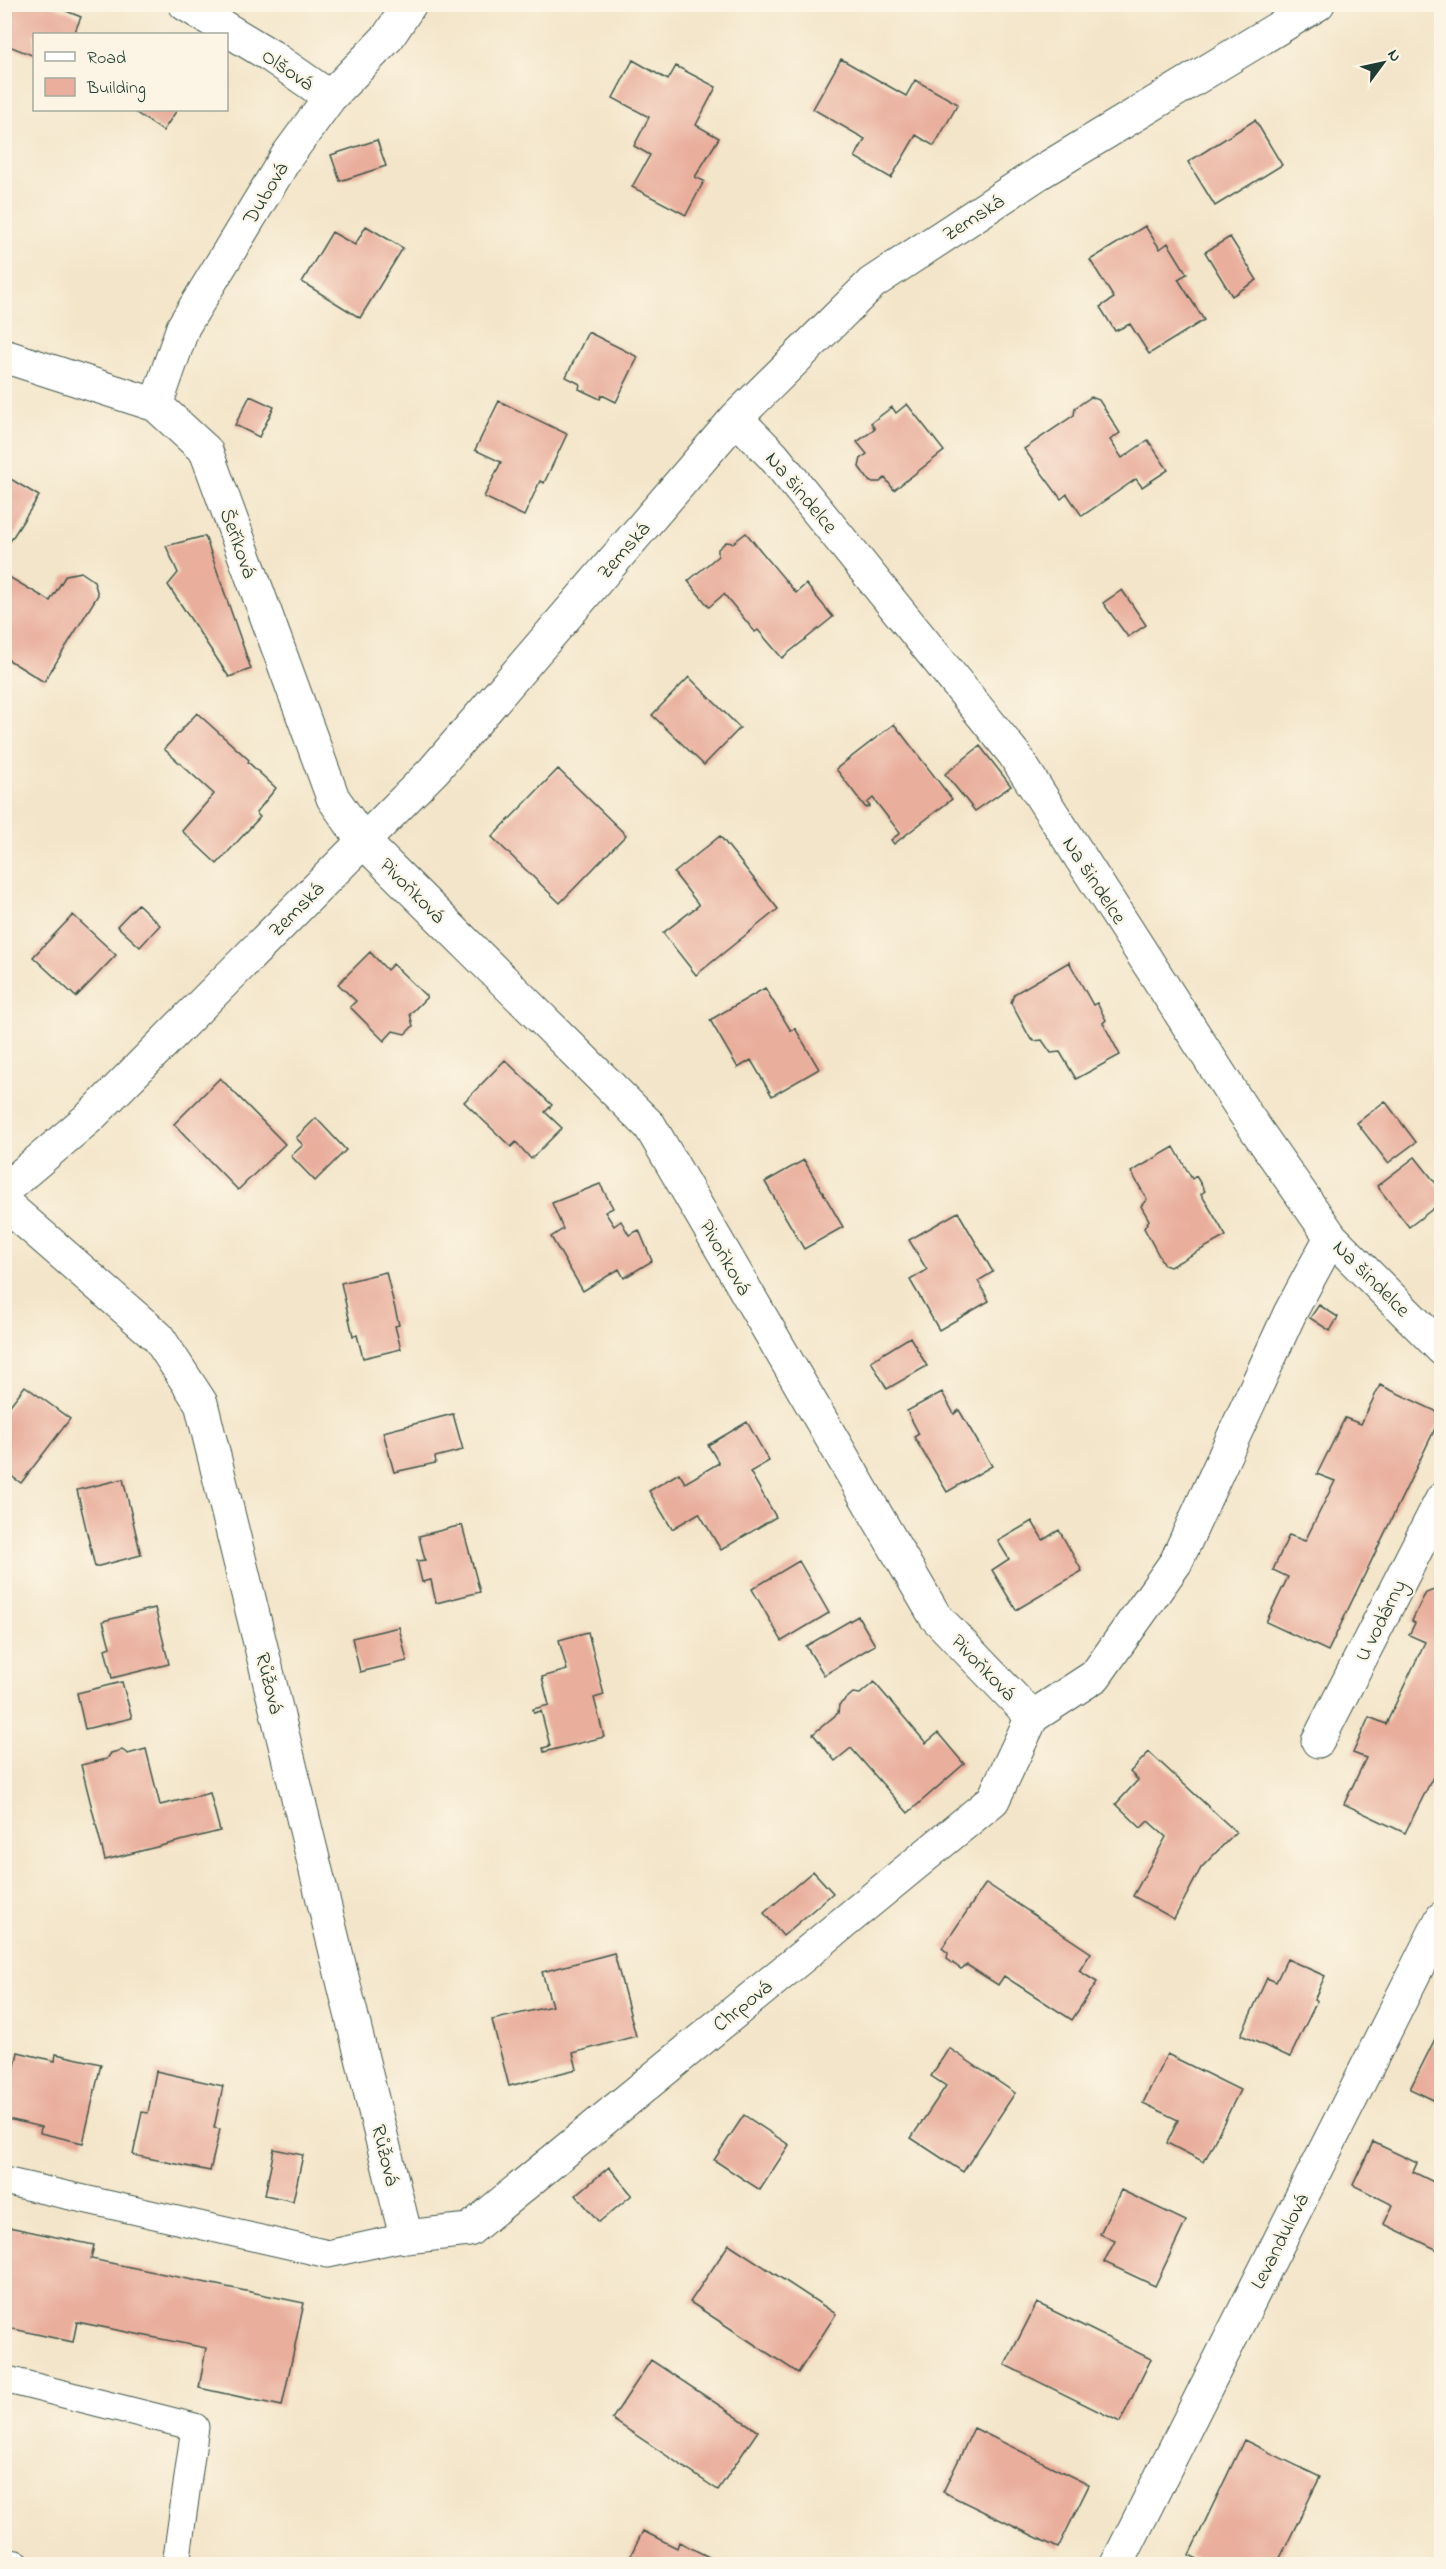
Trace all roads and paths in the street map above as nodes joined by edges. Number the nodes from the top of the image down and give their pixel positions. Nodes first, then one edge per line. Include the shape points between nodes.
1 (185, 4) edge
2 (410, 4) edge
3 (1318, 4) edge
4 (330, 97) junction
5 (4, 356) edge
6 (156, 405) junction
7 (736, 418) junction
8 (363, 841) junction
9 (4, 1190) edge
10 (4, 1203) edge
11 (1331, 1237) junction
12 (1442, 1349) edge
13 (1442, 1499) edge
14 (1032, 1717) junction
15 (1318, 1741) dead end
16 (1442, 1918) edge
17 (4, 2181) edge
18 (406, 2237) junction
19 (4, 2379) edge
20 (4, 2562) edge
21 (1122, 2563) edge
22 (17, 2565) edge
23 (176, 2565) edge

1 - 4 street, Olšová
2 - 4 street, Dubová via 388,37
3 - 7 street, Zemská via 1040,173 872,283
4 - 6 street, Dubová via 287,156 183,327
5 - 6 street, Šeříková
6 - 8 street, Šeříková via 206,451 333,798
7 - 8 street, Zemská via 434,770
7 - 11 street, Na šindelce via 774,457 1014,754 1244,1112
8 - 9 street, Zemská via 91,1116
8 - 14 street, Pivoňková via 650,1126 935,1616
10 - 18 street, Růžová via 158,1337 201,1403
11 - 12 street, Na šindelce
11 - 14 street via 1290,1313 1176,1562 1095,1676
13 - 15 street, U vodárny
14 - 18 street, Chrpová via 993,1800 469,2230
16 - 21 street, Levandulová
17 - 18 lane via 328,2254
19 - 23 lane via 195,2427
20 - 22 lane

